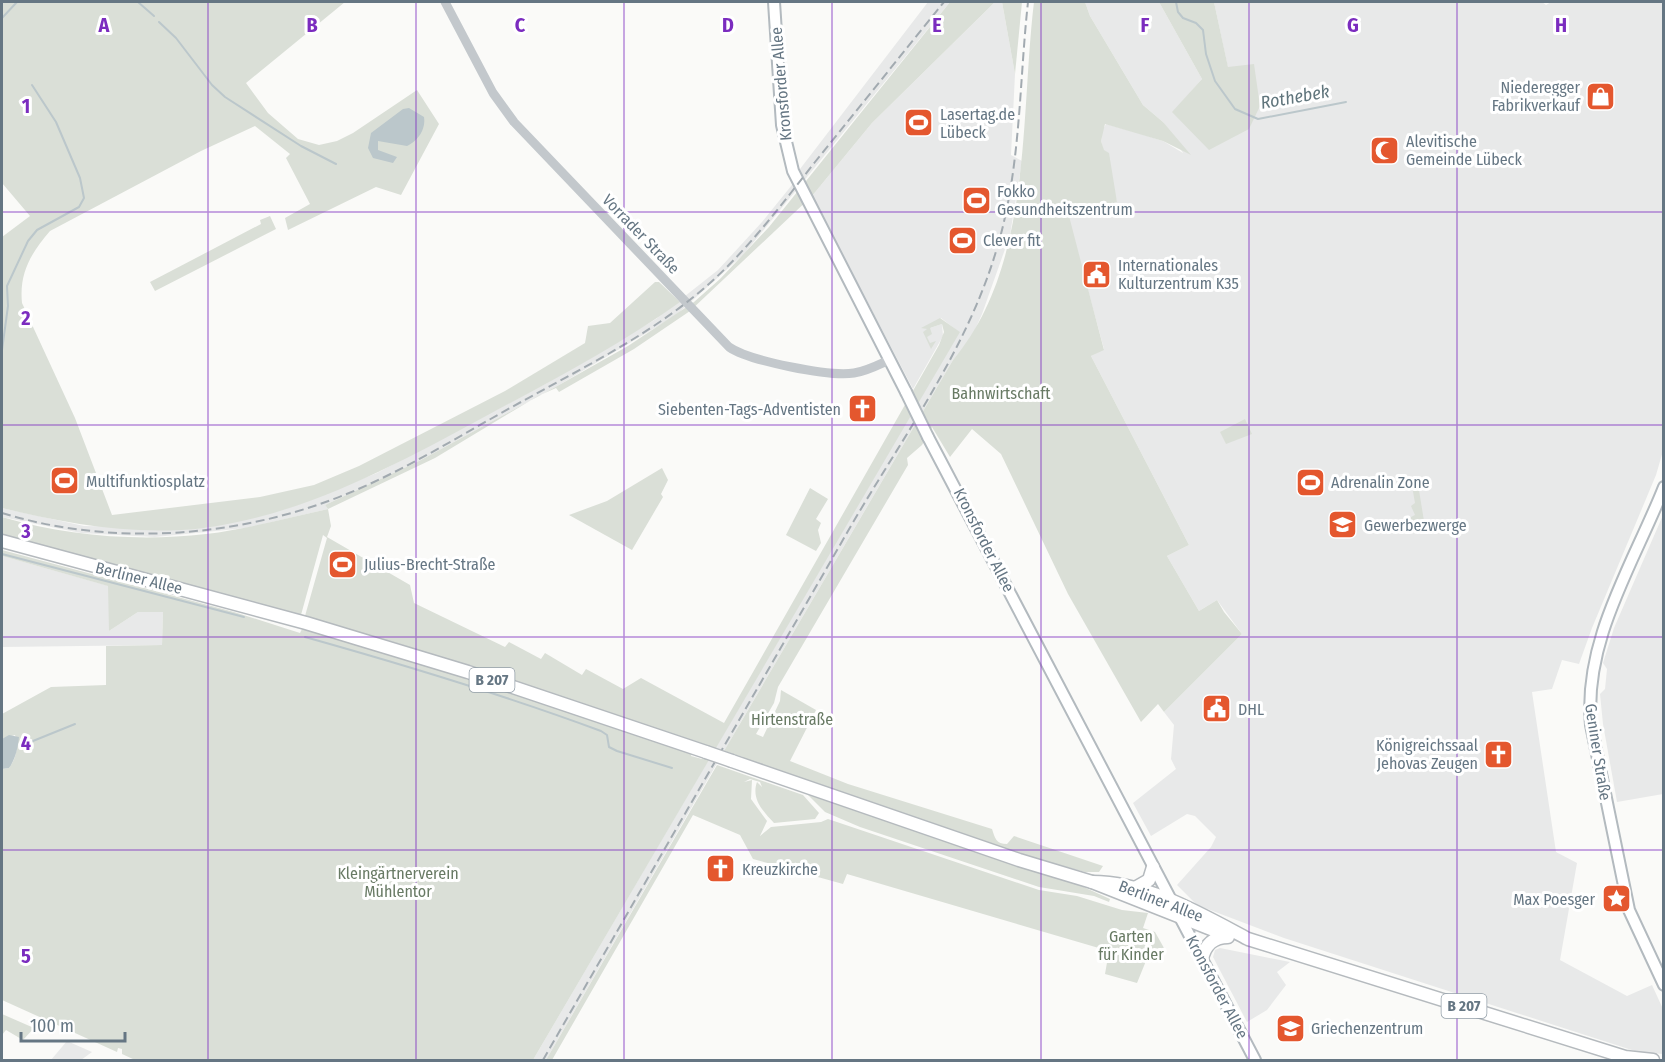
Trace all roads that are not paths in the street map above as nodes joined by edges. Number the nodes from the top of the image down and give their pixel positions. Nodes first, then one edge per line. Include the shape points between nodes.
1 (445, 2) edge
2 (774, 2) edge
3 (889, 360) junction
4 (1664, 487) edge
5 (2, 541) edge
6 (1153, 867) junction
7 (1092, 882) junction
8 (1135, 888) junction
9 (1172, 903) junction
10 (1180, 918) junction
11 (1231, 937) junction
12 (1248, 939) junction
13 (1202, 959) junction
14 (1664, 985) edge
15 (1628, 1059) edge
16 (1255, 1060) edge
17 (1653, 1060) edge

1 - 3 street, Vorrader Straße via 514,122 729,347 758,360 837,373 861,371
2 - 3 main road, Kronsforder Allee via 787,152 801,188
3 - 6 main road, Kronsforder Allee, bridge
4 - 14 main road, Geniner Straße via 1599,644 1589,699 1626,898
5 - 7 main road, Berliner Allee / B 207, bridge via 276,614 468,672
6 - 8 main road via 1149,880
6 - 9 main road, Kronsforder Allee
7 - 8 main road, Berliner Allee / B 207
7 - 10 main road, Berliner Allee / B 207
8 - 9 main road, Berliner Allee / B 207
9 - 10 main road, Kronsforder Allee
9 - 12 main road, Berliner Allee / B 207
10 - 11 main road, B 207
10 - 13 main road, Kronsforder Allee
11 - 12 main road, B 207
11 - 13 main road via 1214,939
12 - 15 main road, B 207
13 - 16 main road, Kronsforder Allee
15 - 17 main road, B 207

